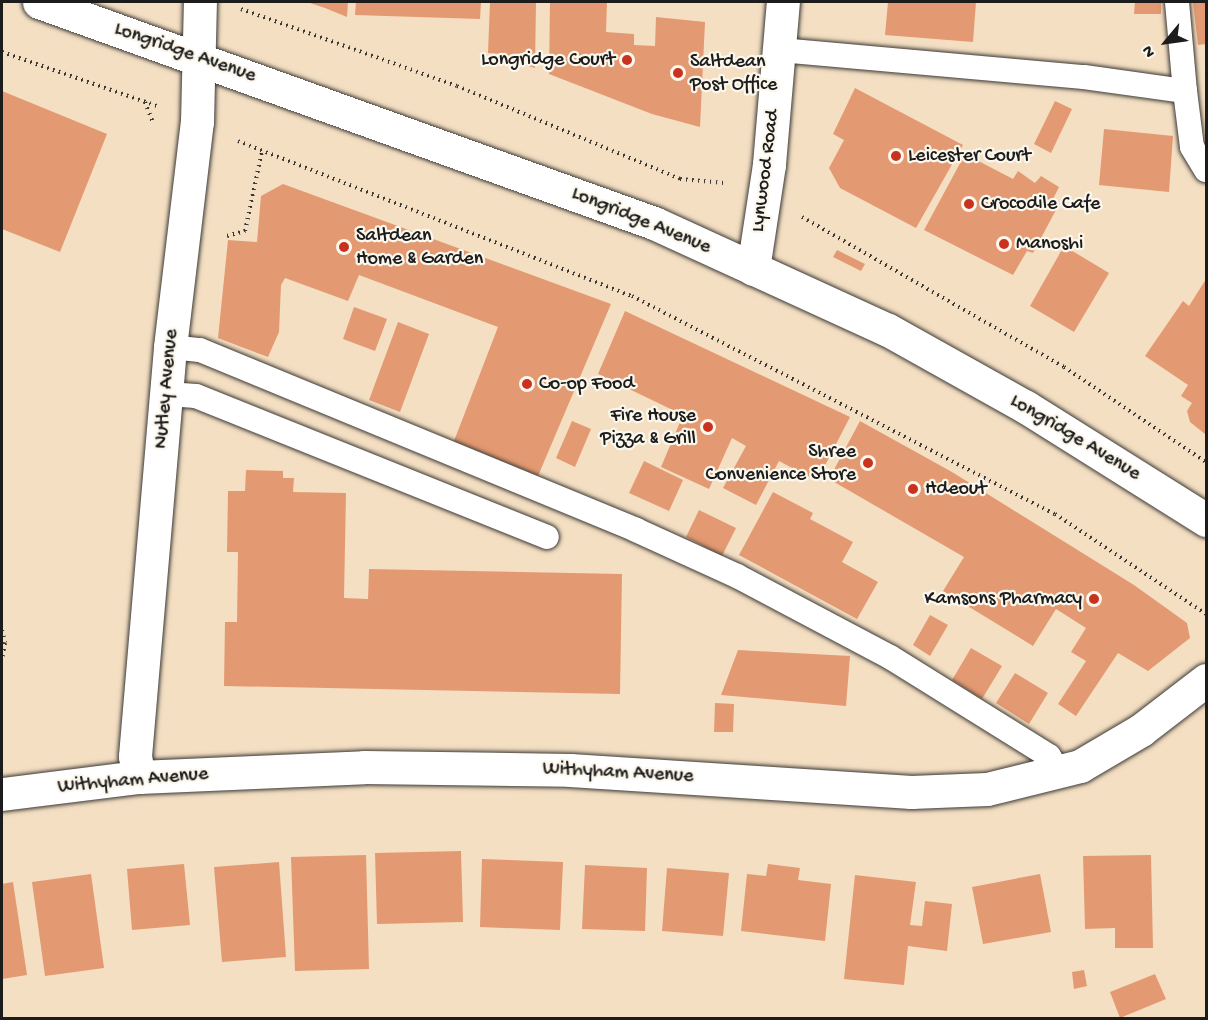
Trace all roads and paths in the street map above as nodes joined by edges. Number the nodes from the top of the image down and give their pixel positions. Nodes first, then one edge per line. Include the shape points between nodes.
1 (39, 2) edge
2 (200, 2) edge
3 (783, 2) edge
4 (1177, 2) edge
5 (780, 50) junction
6 (2, 52) edge
7 (199, 57) junction
8 (1185, 91) junction
9 (197, 122) junction
10 (1206, 170) edge
11 (753, 268) junction
12 (170, 347) junction
13 (167, 394) junction
14 (1206, 520) edge
15 (547, 537) dead end
16 (1206, 614) edge
17 (2, 630) edge
18 (2, 659) edge
19 (1206, 680) edge
20 (1059, 773) junction
21 (139, 777) junction
22 (2, 794) edge

1 - 7 street, Longridge Avenue
2 - 7 street, Nutley Avenue
3 - 5 street, Lynwood Road
4 - 8 lane
5 - 8 lane via 1084,77
5 - 11 street, Lynwood Road
6 - 9 path
7 - 9 street, Nutley Avenue
7 - 11 street, Longridge Avenue via 654,223
8 - 10 lane via 1192,147
9 - 12 street, Nutley Avenue
9 - 16 path via 632,296 1055,514
11 - 14 street, Longridge Avenue via 888,330 1026,407
12 - 13 street, Nutley Avenue
12 - 20 lane via 200,350 727,571 890,657 1049,756
13 - 15 lane via 196,396
13 - 21 street, Nutley Avenue via 135,756
17 - 18 path
19 - 20 street, Withyham Avenue via 1141,730
20 - 21 street, Withyham Avenue via 987,789 920,792 570,770 364,767
21 - 22 street, Withyham Avenue

